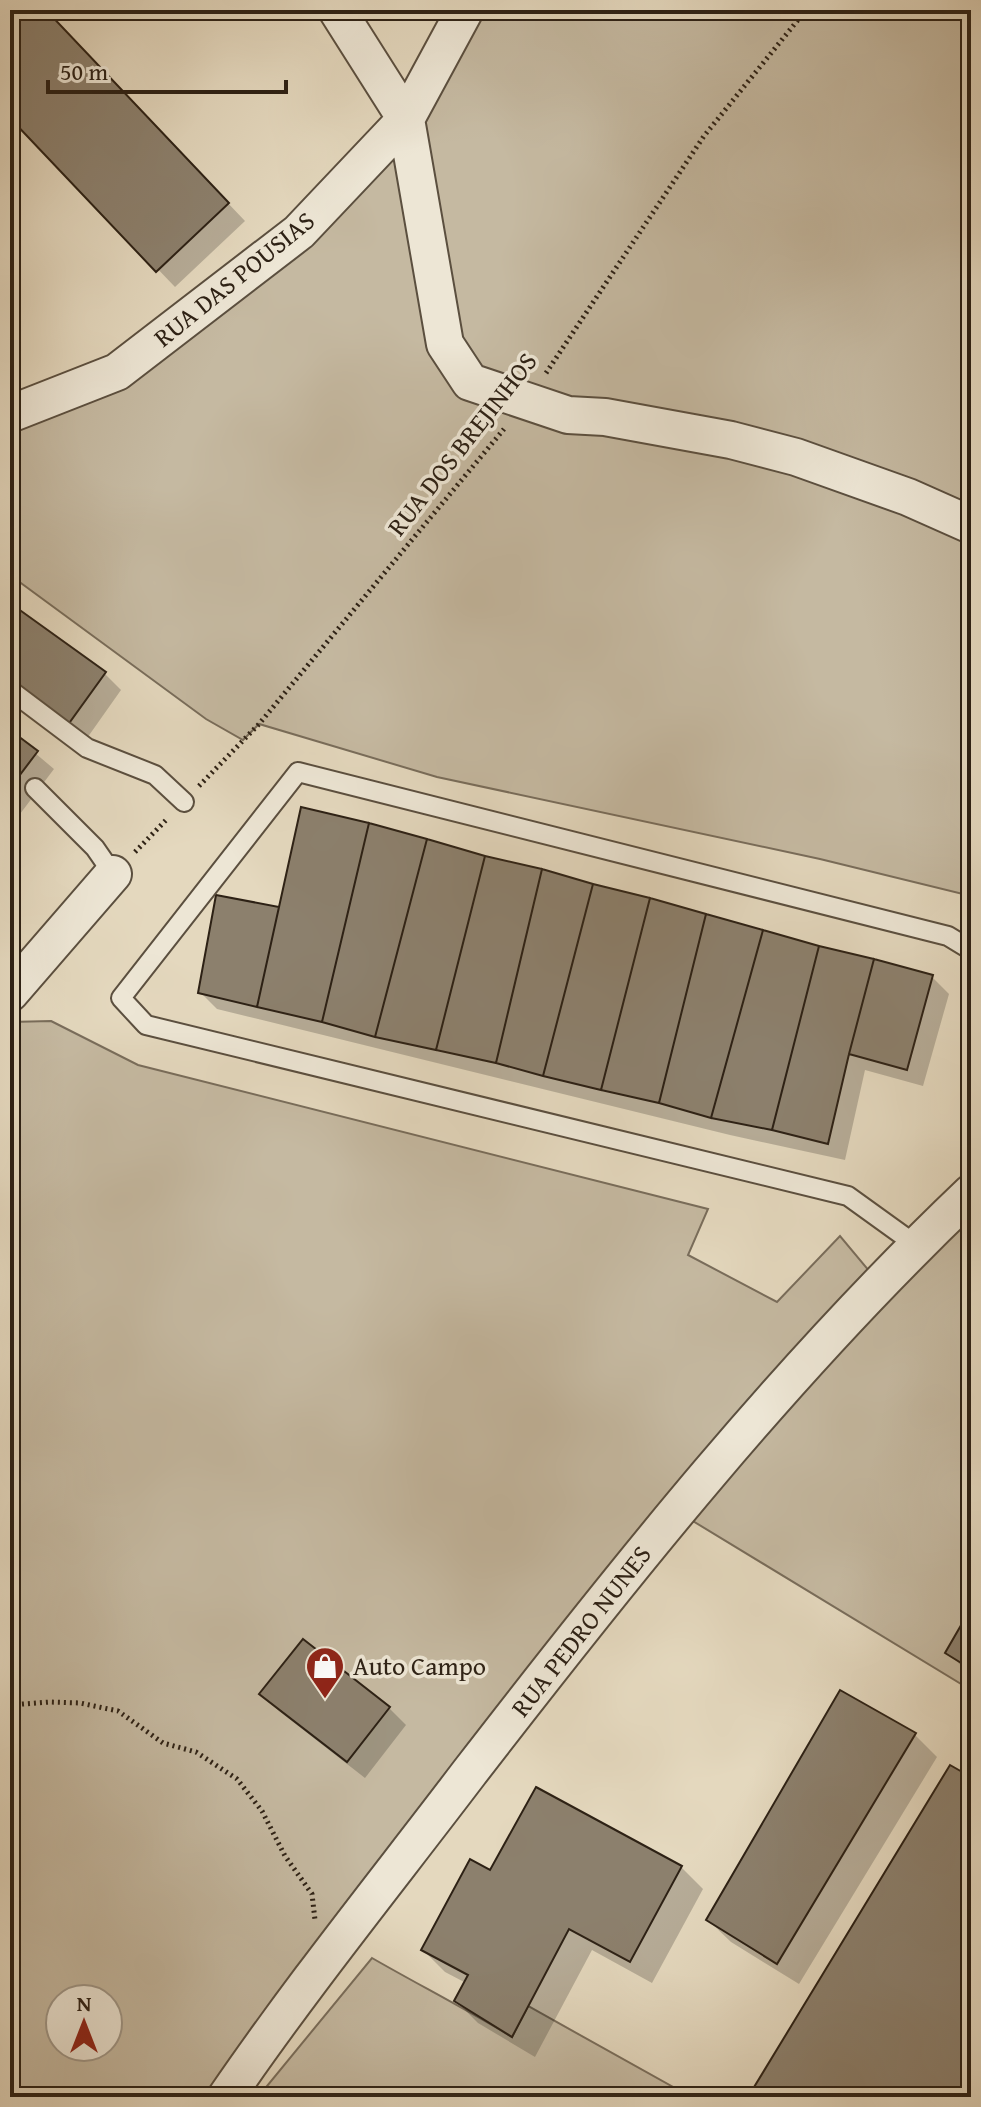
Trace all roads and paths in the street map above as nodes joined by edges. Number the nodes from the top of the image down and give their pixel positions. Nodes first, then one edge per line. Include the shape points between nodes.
1 (337, 10) edge
2 (465, 10) edge
3 (806, 10) edge
4 (406, 119) junction
5 (526, 401) junction
6 (10, 414) edge
7 (971, 525) edge
8 (10, 690) edge
9 (35, 788) dead end
10 (184, 802) junction
11 (113, 874) junction
12 (971, 950) edge
13 (10, 993) edge
14 (971, 1193) edge
15 (916, 1245) junction
16 (10, 1705) edge
17 (318, 1970) junction
18 (226, 2097) edge

1 - 4 street
2 - 4 street, RUA DAS POUSIAS
3 - 5 path, RUA DOS BREJINHOS via 704,136
4 - 5 street via 445,344 470,382
4 - 6 street, RUA DAS POUSIAS via 299,232 117,372
5 - 7 street via 568,415 731,440 796,457
5 - 10 path, RUA DOS BREJINHOS via 259,724
8 - 10 lane via 87,748 155,775
9 - 11 lane via 95,848
10 - 11 path, RUA DOS BREJINHOS
11 - 13 street
12 - 15 lane via 948,936 298,772 121,998 146,1025 848,1196
14 - 15 street, RUA PEDRO NUNES
15 - 17 street, RUA PEDRO NUNES via 670,1520
16 - 17 path via 80,1703 118,1711 163,1743 196,1752 237,1779 312,1894 316,1925 325,1942
17 - 18 street, RUA PEDRO NUNES

